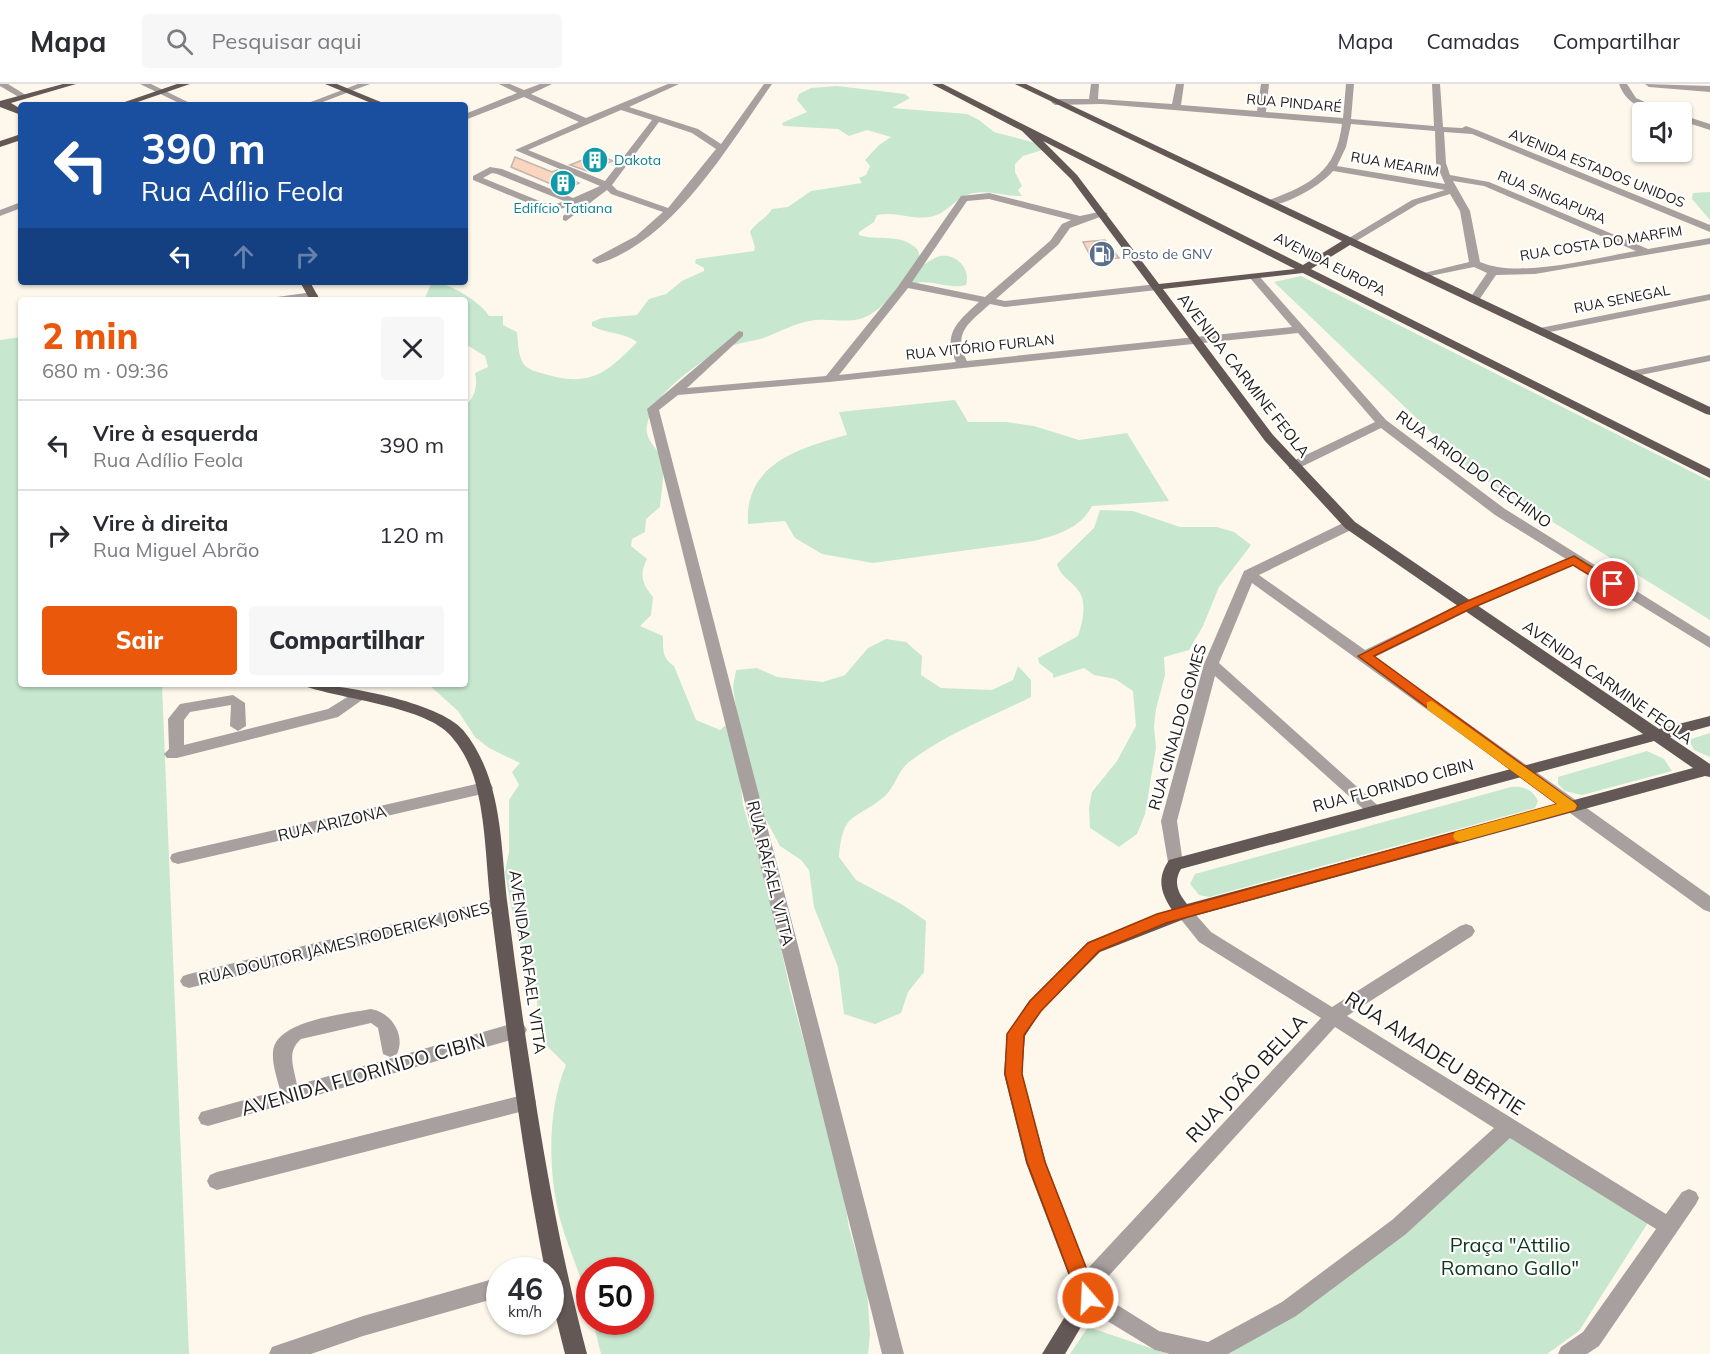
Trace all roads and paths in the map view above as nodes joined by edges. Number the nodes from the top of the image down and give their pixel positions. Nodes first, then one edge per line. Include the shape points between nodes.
1 (2, 84) edge
2 (72, 84) edge
3 (144, 84) edge
4 (186, 84) edge
5 (329, 84) edge
6 (366, 84) edge
7 (503, 84) edge
8 (548, 84) edge
9 (675, 84) edge
10 (768, 84) edge
11 (1019, 84) edge
12 (1095, 84) edge
13 (1180, 84) edge
14 (1265, 84) edge
15 (1350, 84) edge
16 (1436, 84) edge
17 (1623, 84) edge
18 (1649, 84) edge
19 (940, 85) edge
20 (1710, 89) edge
21 (347, 91) junction
22 (161, 92) junction
23 (525, 92) junction
24 (25, 97) junction
25 (1093, 101) junction
26 (129, 102) edge
27 (183, 102) edge
28 (316, 102) edge
29 (376, 102) edge
30 (1055, 102) junction
31 (1111, 102) junction
32 (1637, 102) edge
33 (2, 104) edge
34 (621, 107) junction
35 (1176, 107) junction
36 (18, 111) edge
37 (1080, 113) junction
38 (1261, 113) junction
39 (468, 116) edge
40 (1438, 116) junction
41 (658, 118) junction
42 (1347, 121) junction
43 (1692, 121) edge
44 (587, 122) junction
45 (1710, 127) edge
46 (1439, 129) junction
47 (1026, 130) junction
48 (1474, 132) junction
49 (18, 138) edge
50 (0, 144) edge
51 (721, 148) junction
52 (1334, 168) junction
53 (1105, 169) junction
54 (1074, 177) junction
55 (1446, 177) junction
56 (607, 185) junction
57 (1452, 189) junction
58 (598, 192) junction
59 (570, 200) junction
60 (1270, 204) junction
61 (18, 206) edge
62 (668, 211) junction
63 (1, 212) edge
64 (1102, 214) junction
65 (566, 218) dead end
66 (1080, 219) junction
67 (1710, 229) edge
68 (1349, 241) junction
69 (1710, 241) edge
70 (1645, 251) junction
71 (597, 261) dead end
72 (1475, 264) junction
73 (1306, 269) junction
74 (1493, 272) junction
75 (1425, 274) junction
76 (1255, 278) junction
77 (905, 284) junction
78 (1157, 287) junction
79 (1710, 297) edge
80 (1475, 298) junction
81 (987, 300) junction
82 (1299, 330) junction
83 (1540, 331) junction
84 (739, 334) dead end
85 (1193, 340) junction
86 (1710, 358) edge
87 (962, 363) junction
88 (1631, 374) junction
89 (829, 379) junction
90 (670, 395) junction
91 (1710, 411) edge
92 (1382, 423) junction
93 (1293, 466) junction
94 (1710, 474) edge
95 (1350, 525) junction
96 (1574, 560) junction
97 (1249, 574) junction
98 (1467, 606) junction
99 (1710, 643) edge
100 (1365, 656) junction
101 (1211, 664) junction
102 (323, 687) edge
103 (357, 696) junction
104 (1710, 721) edge
105 (238, 726) dead end
106 (1656, 735) junction
107 (1709, 770) edge
108 (1523, 772) junction
109 (485, 788) junction
110 (1570, 806) junction
111 (1376, 811) junction
112 (178, 858) dead end
113 (1174, 864) junction
114 (499, 905) junction
115 (1710, 905) edge
116 (1183, 912) junction
117 (1466, 931) dead end
118 (189, 981) dead end
119 (1335, 1016) junction
120 (518, 1030) junction
121 (390, 1049) dead end
122 (290, 1095) junction
123 (527, 1102) junction
124 (208, 1118) dead end
125 (1508, 1127) junction
126 (217, 1181) dead end
127 (1689, 1198) dead end
128 (1668, 1226) junction
129 (551, 1257) edge
130 (486, 1291) edge
131 (1087, 1292) junction
132 (564, 1312) edge
133 (280, 1354) edge
134 (576, 1354) edge
135 (893, 1354) edge
136 (1053, 1354) edge
137 (1569, 1354) edge

1 - 24 street
2 - 24 main road
3 - 22 street
4 - 22 main road
5 - 21 main road
6 - 21 street
7 - 23 street
8 - 23 street
9 - 34 street
10 - 51 street
11 - 30 main road, AVENIDA EUROPA
12 - 25 street
13 - 35 street
14 - 38 street
15 - 42 street
16 - 40 street
17 - 32 street via 1628,96
18 - 20 street
19 - 47 main road, AVENIDA EUROPA
21 - 28 street
21 - 29 main road
22 - 26 main road
22 - 27 street
23 - 39 street
23 - 44 street
24 - 33 main road
25 - 30 street, RUA PINDARÉ
25 - 31 street, RUA PINDARÉ
30 - 37 main road, AVENIDA EUROPA
31 - 35 street, RUA PINDARÉ
31 - 37 street, RUA PINDARÉ via 1088,106
33 - 36 main road
34 - 41 street
34 - 44 street
35 - 38 street, RUA PINDARÉ
37 - 60 main road, AVENIDA EUROPA
38 - 42 street, RUA PINDARÉ
40 - 46 street
40 - 48 street, AVENIDA ESTADOS UNIDOS
41 - 51 street via 694,131
41 - 56 street
42 - 46 street, RUA PINDARÉ
42 - 52 street
43 - 45 street
44 - 56 street via 520,150
46 - 48 street, AVENIDA ESTADOS UNIDOS
46 - 55 street
47 - 53 main road, AVENIDA EUROPA
47 - 54 main road, AVENIDA CARMINE FEOLA
48 - 67 street, AVENIDA ESTADOS UNIDOS
49 - 50 main road
51 - 62 street
52 - 57 street, RUA MEARIM
52 - 60 street via 1315,183
53 - 54 main road via 1079,169
53 - 73 main road, AVENIDA EUROPA
54 - 64 main road, AVENIDA CARMINE FEOLA
55 - 57 street
55 - 70 street, RUA SINGAPURA via 1486,184
56 - 58 street
56 - 62 street via 614,192
57 - 68 street via 1415,202
57 - 72 street via 1465,211
58 - 59 street
58 - 65 street
59 - 59 street via 499,171 490,170 476,178 545,207 555,208
60 - 68 main road, AVENIDA EUROPA
61 - 63 street
62 - 71 street via 644,234
64 - 66 street
64 - 78 main road, AVENIDA CARMINE FEOLA
66 - 77 street via 989,196 964,198
66 - 81 street via 1066,226 1054,243
68 - 73 main road
68 - 75 main road, AVENIDA EUROPA
69 - 70 street, RUA COSTA DO MARFIM
70 - 74 street, RUA COSTA DO MARFIM via 1548,269
72 - 74 street
72 - 75 street
73 - 76 main road
73 - 94 main road, AVENIDA EUROPA
74 - 80 street
75 - 80 main road, AVENIDA EUROPA
76 - 78 main road
76 - 82 street, RUA ARIOLDO CECHINO
77 - 81 street
77 - 89 street
78 - 81 street via 1005,304
78 - 85 main road, AVENIDA CARMINE FEOLA
79 - 83 street, RUA SENEGAL
80 - 83 main road, AVENIDA EUROPA
81 - 87 street via 957,332 954,347
82 - 85 street, RUA VITÓRIO FURLAN
82 - 92 street, RUA ARIOLDO CECHINO
83 - 88 main road, AVENIDA EUROPA
84 - 90 street
85 - 87 street, RUA VITÓRIO FURLAN
85 - 93 main road, AVENIDA CARMINE FEOLA
86 - 88 street
87 - 89 street, RUA VITÓRIO FURLAN
88 - 91 main road, AVENIDA EUROPA
89 - 90 street, RUA VITÓRIO FURLAN
90 - 135 street, RUA RAFAEL VITTA via 653,409
92 - 93 street
92 - 96 street, RUA ARIOLDO CECHINO via 1458,482
93 - 95 main road, AVENIDA CARMINE FEOLA
95 - 97 street
95 - 98 main road, AVENIDA CARMINE FEOLA
96 - 98 street
96 - 99 street, RUA ARIOLDO CECHINO
97 - 100 street
97 - 101 street, RUA CINALDO GOMES
98 - 100 street
98 - 106 main road, AVENIDA CARMINE FEOLA
100 - 108 street
101 - 111 street
101 - 113 street, RUA CINALDO GOMES via 1169,821
102 - 103 main road, AVENIDA RAFAEL VITTA
103 - 105 street via 333,713 174,754 176,719 185,708 233,700 238,703
103 - 109 main road, AVENIDA RAFAEL VITTA via 448,724 471,752
104 - 106 main road, RUA FLORINDO CIBIN
106 - 107 main road, AVENIDA CARMINE FEOLA
106 - 108 main road, RUA FLORINDO CIBIN
107 - 110 main road
108 - 110 street
108 - 111 main road, RUA FLORINDO CIBIN
109 - 112 street, RUA ARIZONA
109 - 114 main road, AVENIDA RAFAEL VITTA
110 - 115 street
110 - 116 main road
111 - 113 main road, RUA FLORINDO CIBIN
113 - 116 main road via 1167,881
114 - 118 street, RUA DOUTOR JAMES RODERICK JONES
114 - 120 main road, AVENIDA RAFAEL VITTA
116 - 119 street, RUA AMADEU BERTIE via 1205,937
116 - 131 main road via 1094,947 1035,1006 1016,1034 1013,1074 1036,1162
117 - 119 street, RUA JOÃO BELLA
119 - 125 street, RUA AMADEU BERTIE
119 - 131 street, RUA JOÃO BELLA
120 - 122 street, AVENIDA FLORINDO CIBIN
120 - 123 main road, AVENIDA RAFAEL VITTA
121 - 122 street via 380,1016 296,1033 284,1043 282,1053
122 - 124 street, AVENIDA FLORINDO CIBIN
123 - 126 street
123 - 129 main road, AVENIDA RAFAEL VITTA
125 - 128 street, RUA AMADEU BERTIE
125 - 131 street via 1399,1227 1289,1309 1209,1353 1155,1340
127 - 128 street
128 - 137 street via 1591,1339
130 - 133 street
131 - 136 main road
132 - 134 main road, AVENIDA RAFAEL VITTA

